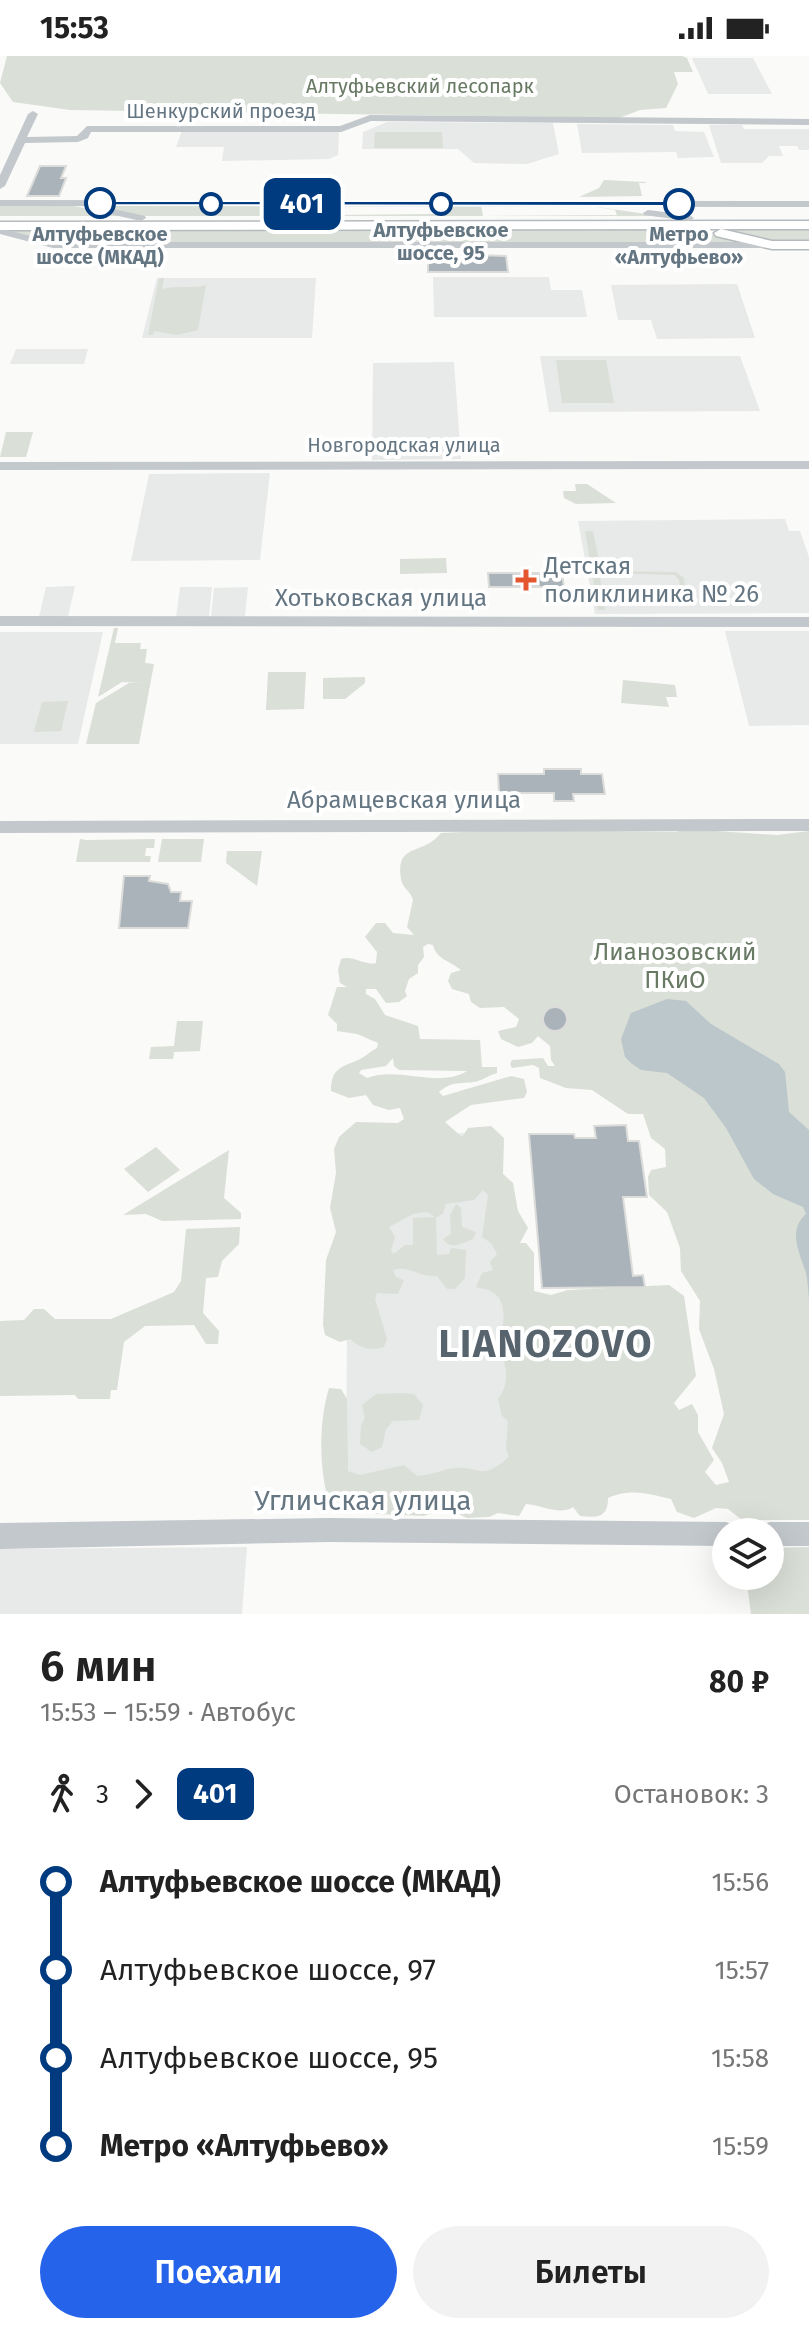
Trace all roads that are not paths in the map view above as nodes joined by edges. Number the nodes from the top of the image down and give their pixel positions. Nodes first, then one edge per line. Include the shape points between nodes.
1 (33, 114) dead end
2 (809, 122) edge
3 (21, 140) junction
4 (0, 186) edge
5 (0, 203) edge
6 (83, 203) junction
7 (583, 203) junction
8 (809, 204) edge
9 (0, 218) edge
10 (141, 218) junction
11 (809, 218) edge
12 (685, 222) junction
13 (809, 225) edge
14 (0, 229) edge
15 (0, 245) edge
16 (53, 245) junction
17 (772, 245) junction
18 (809, 245) edge
19 (809, 465) edge
20 (0, 466) edge
21 (0, 621) edge
22 (809, 622) edge
23 (809, 825) edge
24 (0, 827) edge
25 (712, 1534) edge
26 (784, 1534) edge
27 (809, 1534) edge
28 (0, 1536) edge

1 - 3 street
2 - 3 street, Шенкурский проезд via 370,118 341,129 87,129 78,139
3 - 4 street
5 - 6 street
6 - 7 street
6 - 10 street
7 - 8 street
7 - 12 street
9 - 10 main road
10 - 12 main road
11 - 12 main road
12 - 13 main road
12 - 14 main road
12 - 17 main road
14 - 16 street
15 - 16 street
16 - 17 street
17 - 18 main road
19 - 20 street, Новгородская улица
21 - 22 street, Хотьковская улица
23 - 24 street, Абрамцевская улица
25 - 28 street, Угличская улица via 329,1530
26 - 27 street

